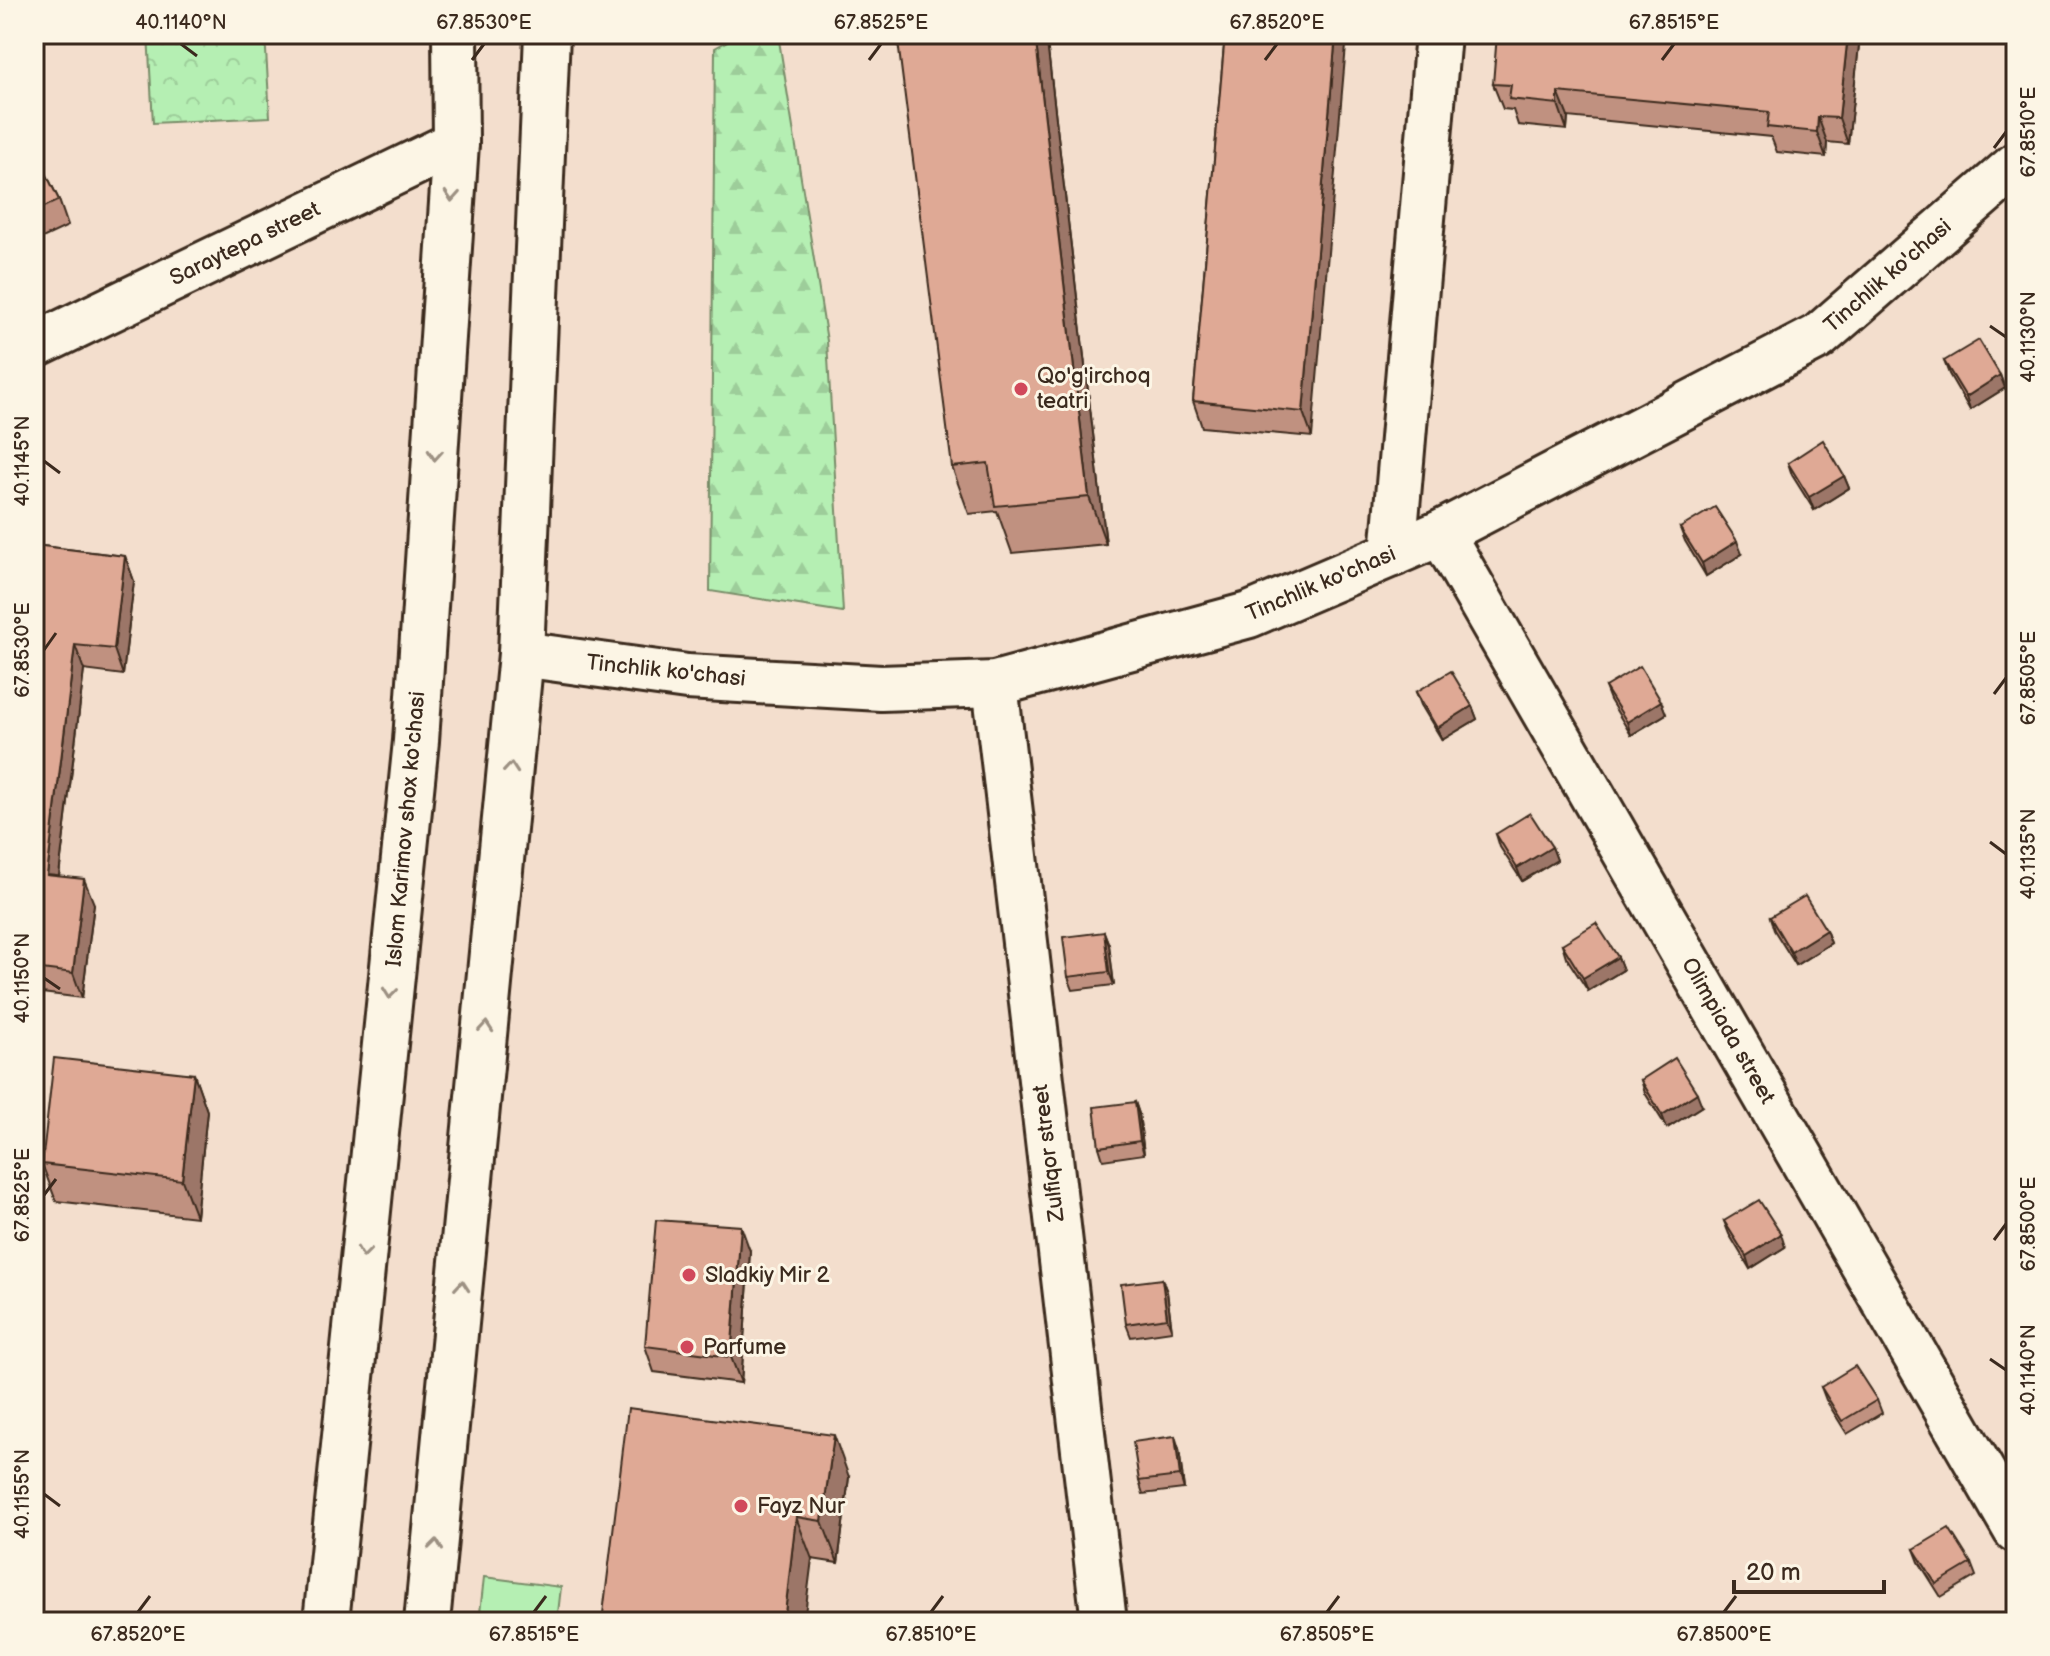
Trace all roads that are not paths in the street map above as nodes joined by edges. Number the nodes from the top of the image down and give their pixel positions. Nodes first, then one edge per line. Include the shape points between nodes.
1 (455, 34) edge
2 (547, 34) edge
3 (1438, 34) edge
4 (456, 143) junction
5 (2016, 165) edge
6 (34, 346) edge
7 (1441, 533) junction
8 (1393, 554) junction
9 (521, 654) junction
10 (995, 684) junction
11 (2016, 1530) edge
12 (326, 1622) edge
13 (427, 1622) edge
14 (1104, 1622) edge

1 - 4 street, Islom Karimov shox ko'chasi
2 - 9 street
3 - 8 street
4 - 6 street, Saraytepa street
4 -> 12 street, Islom Karimov shox ko'chasi via 416,741
5 - 7 street, Tinchlik ko'chasi via 1818,337
7 - 8 street, Tinchlik ko'chasi
7 - 11 street, Olimpiada street
8 - 10 street, Tinchlik ko'chasi via 1249,615
9 - 10 street, Tinchlik ko'chasi via 702,678 881,688
13 -> 9 street
10 - 14 street, Zulfiqor street

